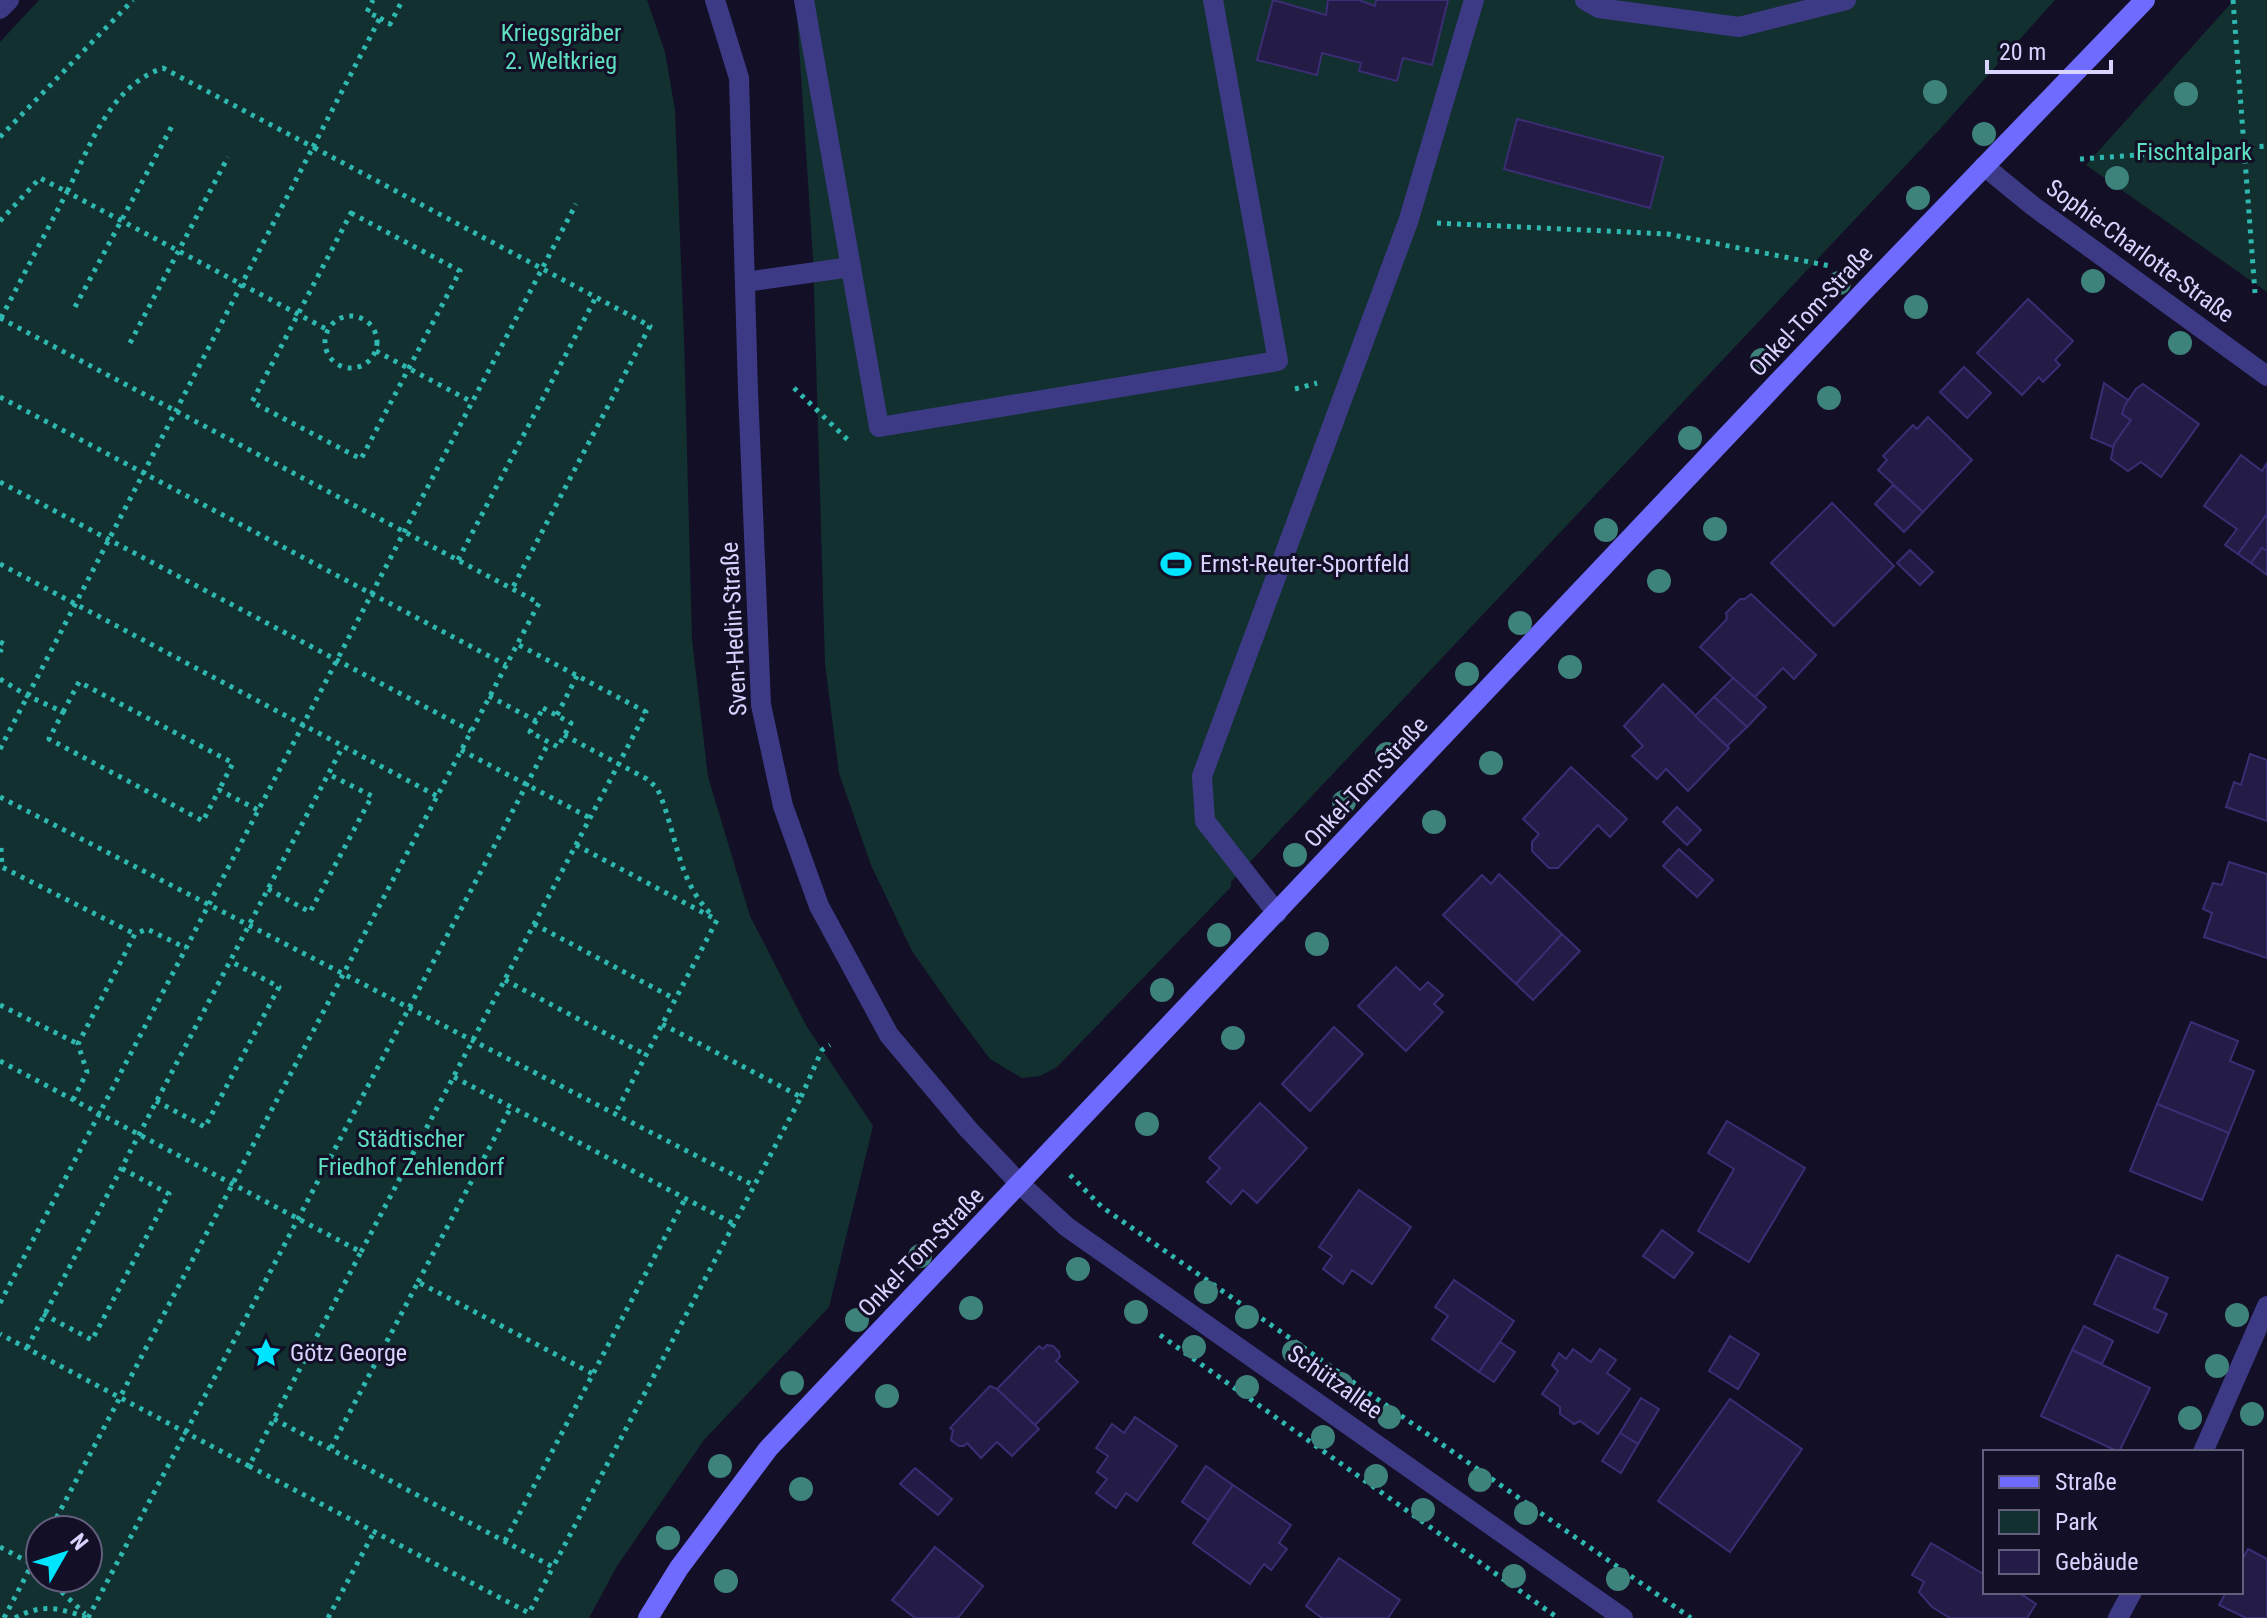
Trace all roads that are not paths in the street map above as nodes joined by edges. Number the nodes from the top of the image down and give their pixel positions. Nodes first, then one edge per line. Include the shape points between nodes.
1 (9, 0) edge
2 (715, 0) edge
3 (804, 0) edge
4 (1213, 0) edge
5 (1474, 0) edge
6 (1585, 0) edge
7 (1846, 0) edge
8 (2145, 0) edge
9 (0, 9) edge
10 (1984, 166) junction
11 (851, 267) junction
12 (746, 282) junction
13 (2267, 376) edge
14 (1277, 913) junction
15 (1021, 1185) junction
16 (2267, 1306) edge
17 (2204, 1450) edge
18 (2131, 1594) edge
19 (648, 1618) edge
20 (1623, 1618) edge
21 (2118, 1618) edge

1 - 9 street
2 - 12 street, Sven-Hedin-Straße via 739,78
3 - 11 street
4 - 11 street via 1278,361 879,427
5 - 14 street via 1408,222 1202,776 1205,821
6 - 7 street via 1599,8 1739,27
8 - 10 main road, Onkel-Tom-Straße
10 - 13 street, Sophie-Charlotte-Straße
10 - 14 main road, Onkel-Tom-Straße
11 - 12 street
12 - 15 street, Sven-Hedin-Straße via 761,705 783,806 819,906 889,1035
14 - 15 main road, Onkel-Tom-Straße
15 - 19 main road, Onkel-Tom-Straße via 768,1449
15 - 20 street, Schützallee via 1067,1227
16 - 17 street
18 - 21 street

